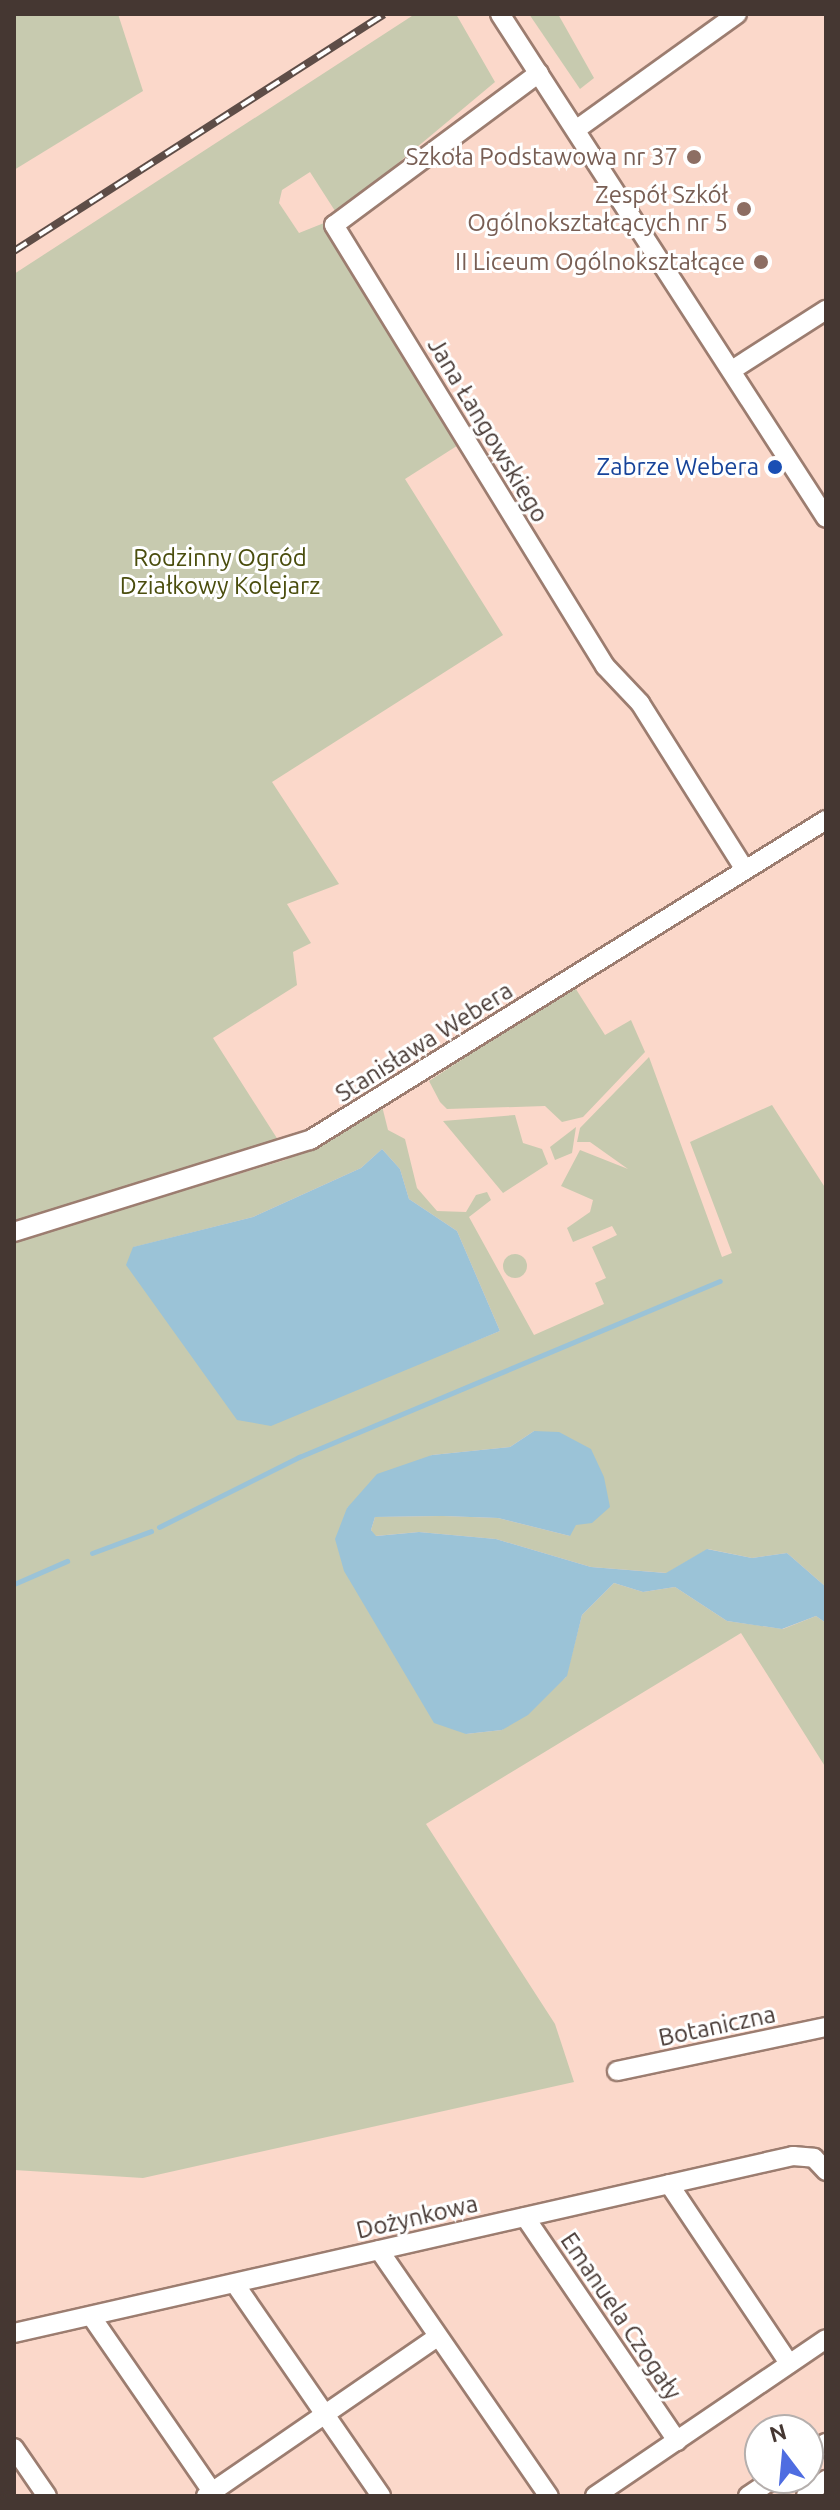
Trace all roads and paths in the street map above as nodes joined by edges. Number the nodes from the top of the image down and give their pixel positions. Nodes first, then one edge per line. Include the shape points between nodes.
1 (500, 14) edge
2 (737, 14) edge
3 (539, 73) junction
4 (577, 129) junction
5 (826, 310) edge
6 (732, 370) junction
7 (826, 518) edge
8 (826, 820) edge
9 (745, 870) junction
10 (14, 1232) edge
11 (826, 2027) edge
12 (617, 2071) dead end
13 (826, 2171) edge
14 (669, 2184) junction
15 (525, 2217) junction
16 (379, 2250) junction
17 (235, 2284) junction
18 (91, 2316) junction
19 (14, 2333) edge
20 (437, 2337) junction
21 (826, 2339) edge
22 (789, 2363) junction
23 (325, 2414) junction
24 (677, 2441) junction
25 (14, 2448) edge
26 (826, 2480) edge
27 (211, 2495) edge
28 (47, 2496) edge
29 (381, 2496) edge
30 (549, 2496) edge
31 (595, 2496) edge
32 (806, 2496) edge

1 - 3 street
2 - 4 street
3 - 4 street
3 - 9 street, Jana Łangowskiego via 334,225 605,666 640,703
4 - 6 street
5 - 6 street
6 - 7 street
8 - 9 street, Stanisława Webera
9 - 10 street, Stanisława Webera via 372,1104 276,1154
11 - 12 street, Botaniczna
13 - 14 street, Dożynkowa via 814,2158 793,2156
14 - 15 street, Dożynkowa
14 - 22 street
15 - 16 street, Dożynkowa
15 - 24 street, Emanuela Czogały
16 - 17 street, Dożynkowa
16 - 20 street
17 - 18 street, Dożynkowa
17 - 23 street
18 - 19 street, Dożynkowa
18 - 27 street
20 - 23 street
20 - 30 street
21 - 22 street
22 - 24 street
23 - 27 street
23 - 29 street
24 - 31 street
25 - 28 street
26 - 32 street

